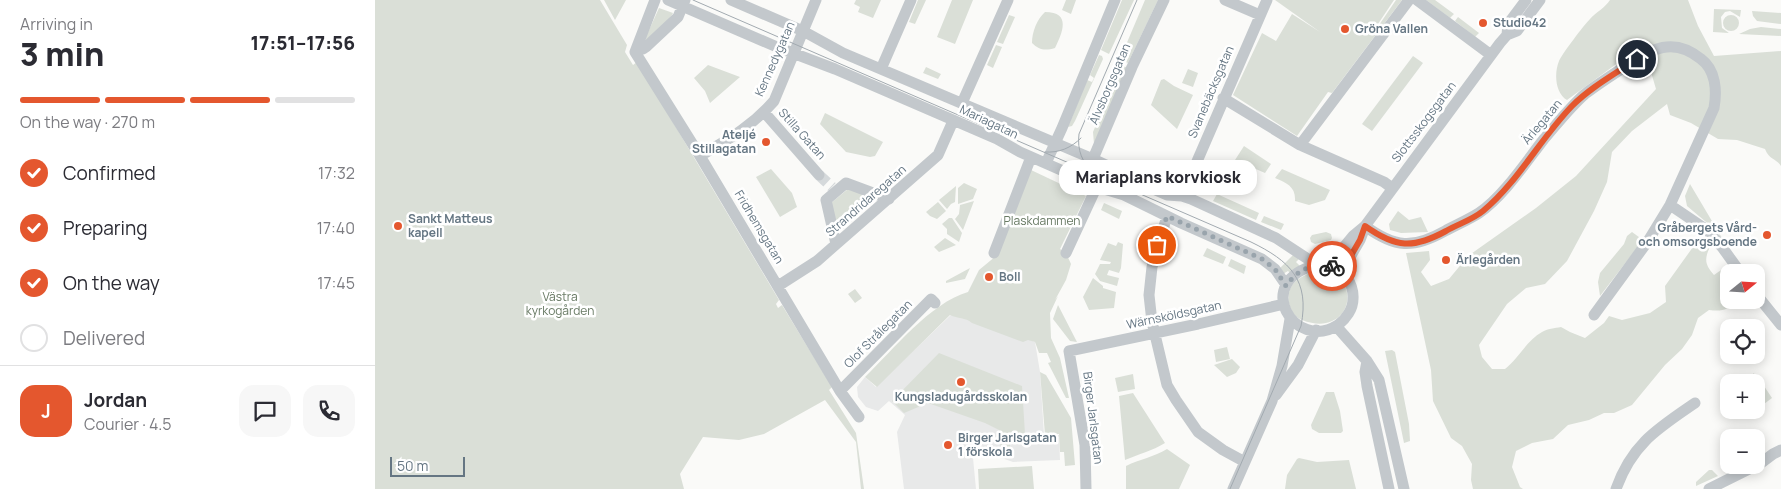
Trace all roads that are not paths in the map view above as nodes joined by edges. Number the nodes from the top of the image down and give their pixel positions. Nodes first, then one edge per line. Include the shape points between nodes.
1 (655, 0) edge
2 (668, 0) edge
3 (731, 0) edge
4 (816, 0) edge
5 (911, 0) edge
6 (1008, 0) edge
7 (1115, 0) edge
8 (1164, 0) edge
9 (1225, 0) edge
10 (1267, 0) edge
11 (1409, 0) edge
12 (1417, 0) edge
13 (1526, 0) edge
14 (1540, 0) edge
15 (683, 3) edge
16 (1260, 15) junction
17 (803, 31) junction
18 (1507, 36) junction
19 (636, 49) junction
20 (794, 54) junction
21 (1491, 55) junction
22 (881, 69) junction
23 (1223, 98) junction
24 (962, 103) junction
25 (764, 112) junction
26 (953, 120) junction
27 (1055, 143) junction
28 (1299, 145) junction
29 (700, 156) junction
30 (1031, 157) junction
31 (1093, 159) junction
32 (1045, 163) junction
33 (819, 174) tunnel mouth
34 (1084, 180) junction
35 (1097, 186) junction
36 (1392, 188) junction
37 (1181, 196) junction
38 (889, 199) junction
39 (1670, 206) junction
40 (1167, 216) junction
41 (1365, 226) junction
42 (836, 244) junction
43 (994, 253) dead end
44 (1066, 253) dead end
45 (1734, 264) edge
46 (1323, 265) junction
47 (1342, 271) junction
48 (778, 286) junction
49 (1286, 286) junction
50 (935, 303) dead end
51 (1284, 304) junction
52 (1765, 305) edge
53 (1594, 315) dead end
54 (1290, 319) junction
55 (1781, 325) edge
56 (1336, 326) junction
57 (1316, 330) junction
58 (1155, 334) junction
59 (1069, 351) joint
60 (1367, 361) junction
61 (840, 391) junction
62 (1272, 400) junction
63 (1695, 403) dead end
64 (859, 417) dead end
65 (1781, 450) edge
66 (1245, 462) junction
67 (1086, 489) edge
68 (1233, 489) edge
69 (1389, 489) edge
70 (1404, 489) edge
71 (1616, 489) edge
72 (1709, 489) edge

1 - 19 street
2 - 15 street, Mariagatan
3 - 17 street, Mariagatan
4 - 17 street, Kennedygatan
5 - 22 street
6 - 24 street
7 - 27 street
8 - 31 street, Älvsborgsgatan
9 - 16 street
10 - 16 street, Svanebäcksgatan
11 - 28 street
12 - 21 street
13 - 18 street, Slottsskogsgatan via 1508,24
14 - 18 street, Slottsskogsgatan via 1517,31
15 - 19 street via 677,17 643,50
15 - 20 street, Mariagatan
16 - 23 street, Svanebäcksgatan
17 - 20 street, Kennedygatan
17 - 22 street, Mariagatan
18 - 21 street, Slottsskogsgatan
19 - 29 street, Fridhemsgatan
20 - 25 street, Kennedygatan via 774,101
20 - 26 street, Mariagatan
21 - 36 street, Slottsskogsgatan
22 - 24 street, Mariagatan
23 - 28 street
23 - 37 street, Svanebäcksgatan
24 - 27 street, Mariagatan
25 - 29 street, Kennedygatan via 741,132
25 - 33 street, Stilla Gatan
26 - 30 street, Mariagatan
26 - 38 street, Strandridaregatan via 938,155
27 - 31 street, Mariagatan
27 - 32 street
28 - 36 street
29 - 48 street, Fridhemsgatan
30 - 32 street, Mariagatan
30 - 43 street
31 - 34 street, Älvsborgsgatan
31 - 37 street, Mariagatan via 1167,195
32 - 34 street, Mariagatan
34 - 35 street, Mariagatan
35 - 40 street, Mariagatan
35 - 44 street
36 - 41 street, Slottsskogsgatan
37 - 46 street, Mariagatan via 1276,238
38 - 42 street, Strandridaregatan
38 - 42 street via 846,183 834,190 826,200
39 - 41 street, Ärlegatan via 1713,108 1716,92 1714,79 1704,61 1685,49 1671,46 1653,50 1584,95 1499,194 1477,214 1435,237 1416,243 1390,241
39 - 45 street via 1707,230
39 - 53 street, Ärlegatan
40 - 49 street, Mariagatan via 1262,259 1275,269
40 - 58 street via 1152,267 1150,307
41 - 46 street, Slottsskogsgatan
41 - 47 street, Slottsskogsgatan
42 - 48 street, Strandridaregatan via 817,261
46 - 47 street
46 - 49 street via 1303,269
47 - 56 street via 1352,288 1353,303
48 - 61 street, Fridhemsgatan
49 - 51 street
50 - 61 street, Olof Strålegatan via 931,299
51 - 54 street
51 - 58 street, Wärnsköldsgatan
52 - 55 street
54 - 57 street
54 - 62 street
56 - 57 street
56 - 60 street
57 - 62 street via 1298,365
58 - 59 street, Wärnsköldsgatan
58 - 66 street via 1167,385 1193,425 1211,442
59 - 67 street, Birger Jarlsgatan via 1085,445
60 - 69 street via 1367,386
60 - 70 street via 1383,392
61 - 64 street, Fridhemsgatan
62 - 66 street
63 - 71 street via 1668,421 1635,451
65 - 72 street
66 - 68 street

